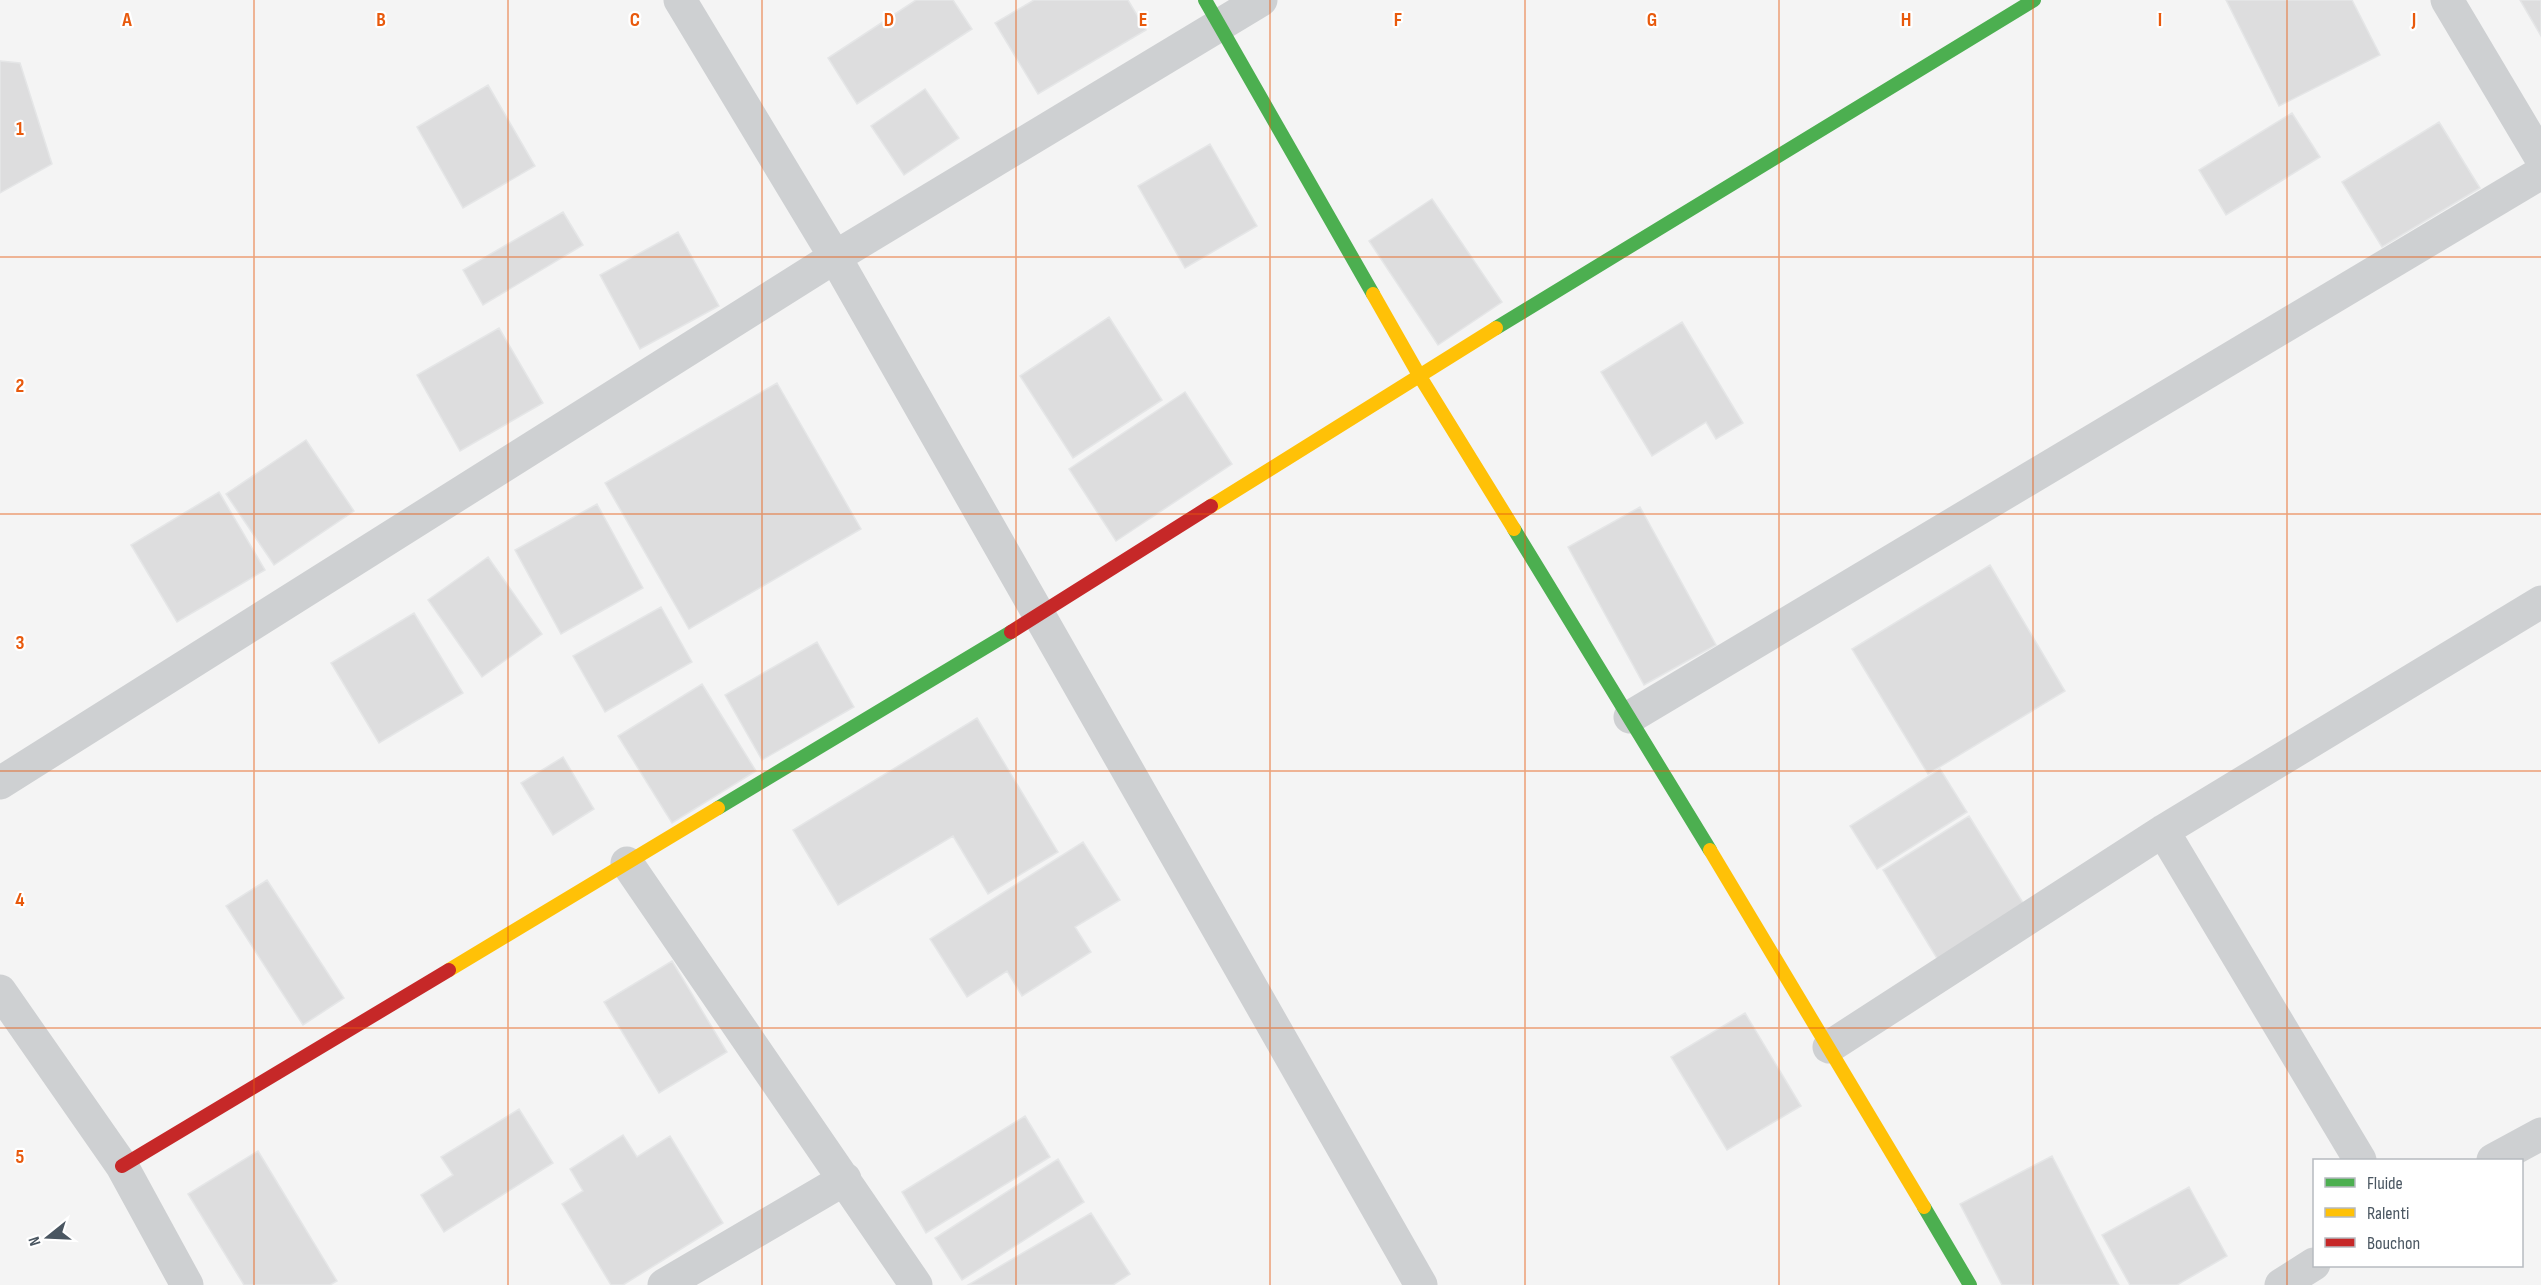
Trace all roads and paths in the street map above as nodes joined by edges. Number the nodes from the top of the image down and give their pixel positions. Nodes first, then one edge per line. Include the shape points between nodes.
1 (680, 0) edge
2 (1261, 0) edge
3 (2034, 0) edge
4 (2447, 0) edge
5 (1213, 13) edge
6 (2541, 158) edge
7 (2541, 173) edge
8 (835, 257) junction
9 (1419, 375) junction
10 (2541, 602) edge
11 (1037, 616) junction
12 (1630, 717) junction
13 (0, 783) edge
14 (2163, 831) junction
15 (627, 863) junction
16 (0, 991) edge
17 (1829, 1047) junction
18 (2541, 1134) edge
19 (2359, 1159) edge
20 (2497, 1159) edge
21 (122, 1166) junction
22 (845, 1179) junction
23 (2313, 1265) edge
24 (187, 1285) edge
25 (664, 1285) edge
26 (916, 1285) edge
27 (1421, 1285) edge
28 (1970, 1285) edge
29 (2280, 1285) edge

1 - 8 street
2 - 5 street
3 - 9 street
4 - 6 street
5 - 8 street
5 - 9 street
7 - 12 street
8 - 11 street
8 - 13 street
9 - 11 street
9 - 12 street
10 - 14 street
11 - 15 street
11 - 27 street
12 - 17 street
14 - 17 street
14 - 19 street
15 - 21 street
15 - 22 street
16 - 21 street
17 - 28 street
18 - 20 street
21 - 24 street
22 - 25 street
22 - 26 street
23 - 29 street

